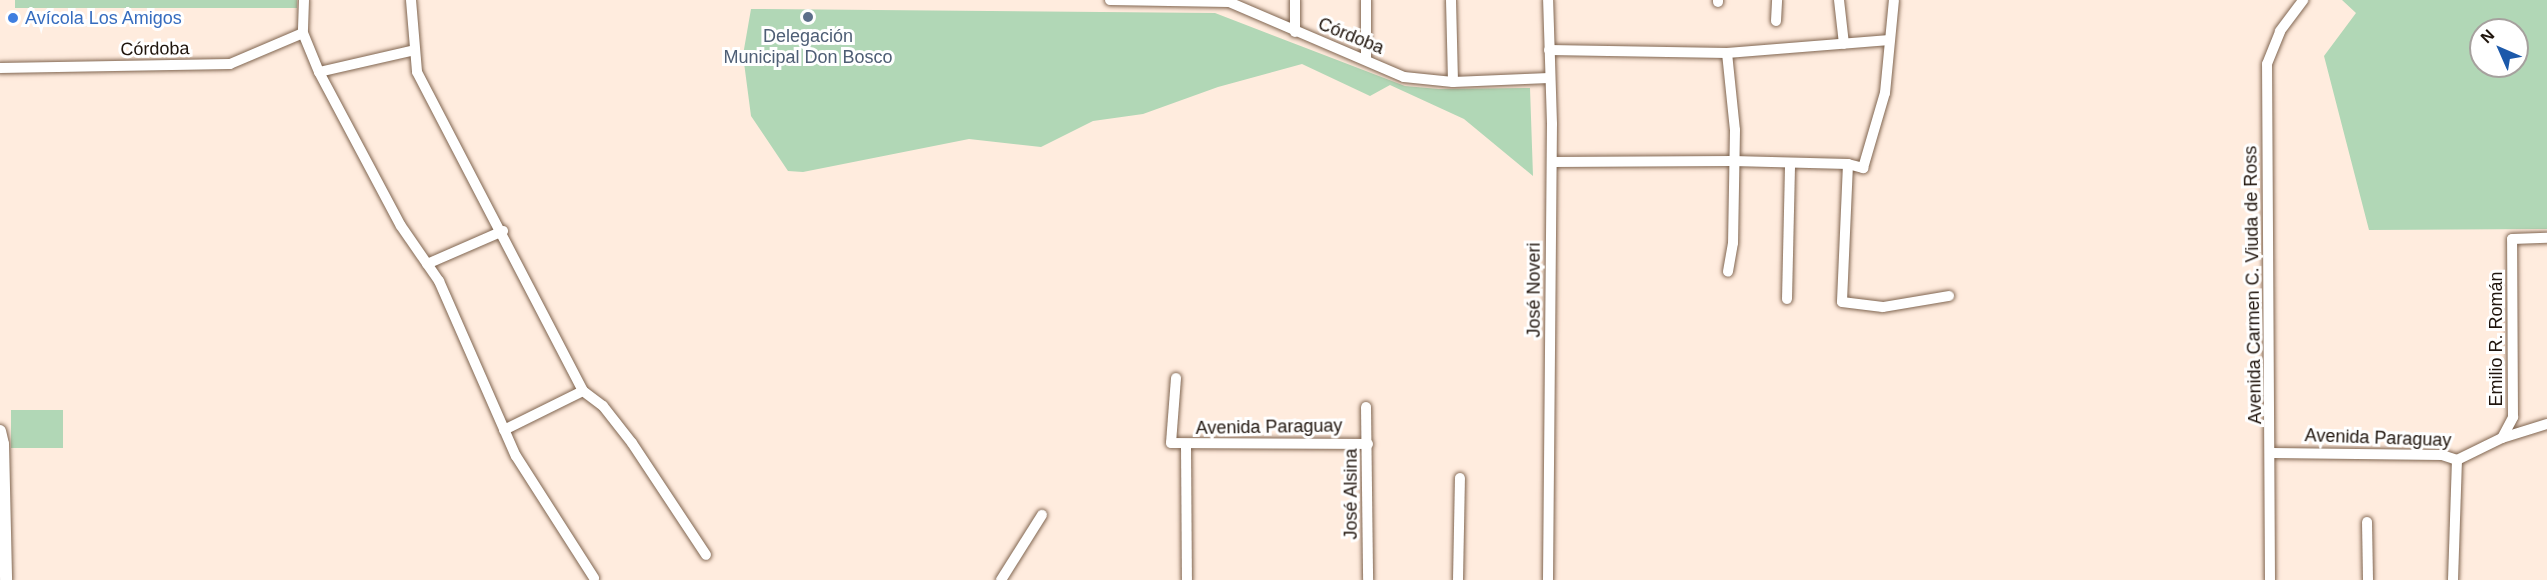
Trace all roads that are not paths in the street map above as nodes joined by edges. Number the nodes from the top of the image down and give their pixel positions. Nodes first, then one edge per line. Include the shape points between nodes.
1 (304, 0) edge
2 (411, 0) edge
3 (1110, 0) edge
4 (1295, 0) edge
5 (1366, 0) edge
6 (1451, 0) edge
7 (1548, 0) edge
8 (1777, 0) edge
9 (1839, 0) edge
10 (1894, 0) edge
11 (2303, 0) edge
12 (1229, 1) edge
13 (1154, 2) edge
14 (1776, 21) dead end
15 (1295, 32) junction
16 (303, 33) junction
17 (1889, 40) junction
18 (1844, 44) junction
19 (415, 50) junction
20 (1549, 50) junction
21 (1727, 53) junction
22 (1366, 58) junction
23 (0, 68) edge
24 (319, 72) junction
25 (1549, 78) junction
26 (1453, 82) junction
27 (1733, 161) junction
28 (1552, 162) junction
29 (1790, 163) junction
30 (1848, 164) junction
31 (503, 231) junction
32 (2547, 238) edge
33 (427, 264) junction
34 (1728, 273) dead end
35 (1949, 296) dead end
36 (1787, 299) dead end
37 (1176, 378) dead end
38 (583, 391) junction
39 (1366, 407) dead end
40 (2547, 424) edge
41 (504, 430) junction
42 (0, 431) edge
43 (2502, 438) junction
44 (2, 444) edge
45 (1368, 444) junction
46 (1186, 446) junction
47 (2272, 453) junction
48 (2457, 460) junction
49 (1460, 478) dead end
50 (1042, 515) dead end
51 (2367, 522) dead end
52 (706, 555) dead end
53 (594, 578) dead end
54 (6, 580) edge
55 (1001, 580) edge
56 (1187, 580) edge
57 (1368, 580) edge
58 (1458, 580) edge
59 (1548, 580) edge
60 (2270, 580) edge
61 (2368, 580) edge
62 (2453, 580) edge

1 - 16 street
2 - 19 street
3 - 13 street, Córdoba
4 - 15 street
5 - 22 street
6 - 26 street
7 - 20 street, José Noveri
8 - 14 street
9 - 18 street
10 - 17 street
11 - 47 street, Avenida Carmen C. Viuda de Ross via 2280,31 2267,64
12 - 13 street, Córdoba
12 - 15 street, Córdoba
15 - 22 street, Córdoba
16 - 23 street, Córdoba via 230,64
16 - 24 street
17 - 18 street
17 - 30 street via 1886,93 1863,168
18 - 21 street
19 - 24 street
19 - 31 street via 417,72
20 - 21 street
20 - 25 street, José Noveri
21 - 27 street via 1735,130
22 - 26 street, Córdoba via 1404,77
24 - 33 street via 401,226
25 - 26 street, Córdoba
25 - 28 street, José Noveri
27 - 28 street
27 - 29 street
27 - 34 street via 1733,243
28 - 59 street, José Noveri
29 - 30 street
29 - 36 street
30 - 35 street via 1842,302 1883,307
31 - 33 street
31 - 38 street
32 - 43 street, Emilio R. Román via 2512,239 2513,417
33 - 41 street via 439,281
37 - 46 street, Avenida Paraguay via 1171,443
38 - 41 street
38 - 52 street via 603,406 632,443
39 - 45 street, José Alsina
40 - 43 street, Avenida Paraguay
41 - 53 street
42 - 44 main road
43 - 48 street, Avenida Paraguay
44 - 54 main road
45 - 46 street, Avenida Paraguay
45 - 57 street, José Alsina
46 - 56 street
47 - 48 street, Avenida Paraguay via 2442,455
47 - 60 street, Avenida Carmen C. Viuda de Ross
48 - 62 street
49 - 58 street
50 - 55 street
51 - 61 street

